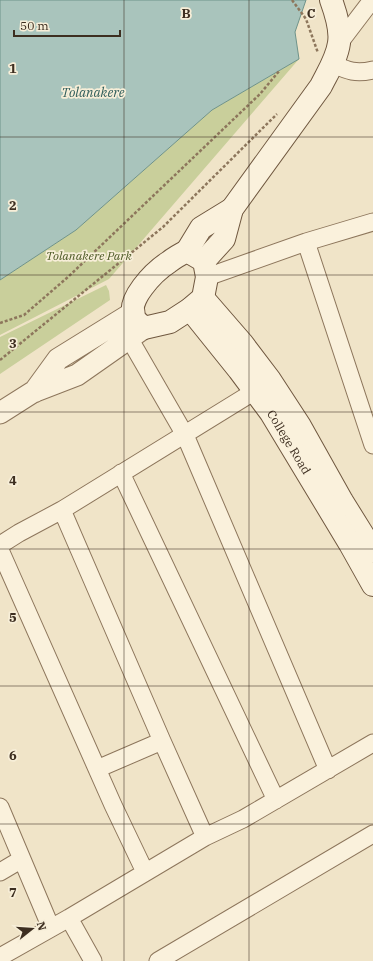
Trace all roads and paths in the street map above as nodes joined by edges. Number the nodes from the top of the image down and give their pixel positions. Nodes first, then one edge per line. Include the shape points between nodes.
1 (292, 0) edge
2 (331, 0) edge
3 (372, 0) edge
4 (340, 42) junction
5 (326, 61) junction
6 (280, 70) dead end
7 (373, 70) edge
8 (281, 110) dead end
9 (373, 222) edge
10 (306, 242) junction
11 (198, 279) junction
12 (0, 323) edge
13 (136, 326) junction
14 (0, 360) edge
15 (255, 391) junction
16 (0, 413) edge
17 (185, 435) junction
18 (373, 445) edge
19 (121, 473) junction
20 (62, 510) junction
21 (0, 545) edge
22 (0, 550) edge
23 (373, 551) edge
24 (373, 584) edge
25 (162, 742) junction
26 (373, 743) edge
27 (97, 769) junction
28 (328, 770) junction
29 (276, 800) junction
30 (0, 807) edge
31 (373, 834) edge
32 (205, 837) junction
33 (22, 859) junction
34 (0, 872) edge
35 (145, 872) junction
36 (69, 918) junction
37 (51, 928) junction
38 (0, 957) edge
39 (93, 961) edge
40 (158, 961) edge

1 - 5 path via 306,19
2 - 4 main road
3 - 4 street
4 - 5 main road
5 - 7 street via 351,72
5 - 11 main road via 321,86 232,209 201,228
6 - 12 path via 260,94 68,277 24,315
8 - 14 path via 163,227
9 - 10 street
10 - 11 street
10 - 18 street
11 - 13 main road via 170,322
11 - 13 main road via 168,262 150,277 132,306
11 - 15 main road, College Road
11 - 23 main road, College Road via 300,426
13 - 16 street via 58,359 33,392
13 - 17 street
15 - 17 street
15 - 24 main road, College Road via 271,413
17 - 19 street
17 - 28 street
19 - 20 street
19 - 29 street
20 - 21 street
20 - 25 street
22 - 27 street
25 - 27 street
25 - 32 street
26 - 28 street
27 - 35 street
28 - 29 street
29 - 32 street
30 - 33 street
31 - 40 street
32 - 35 street
33 - 34 street
33 - 37 street
35 - 36 street
36 - 37 street
36 - 39 street
37 - 38 street

